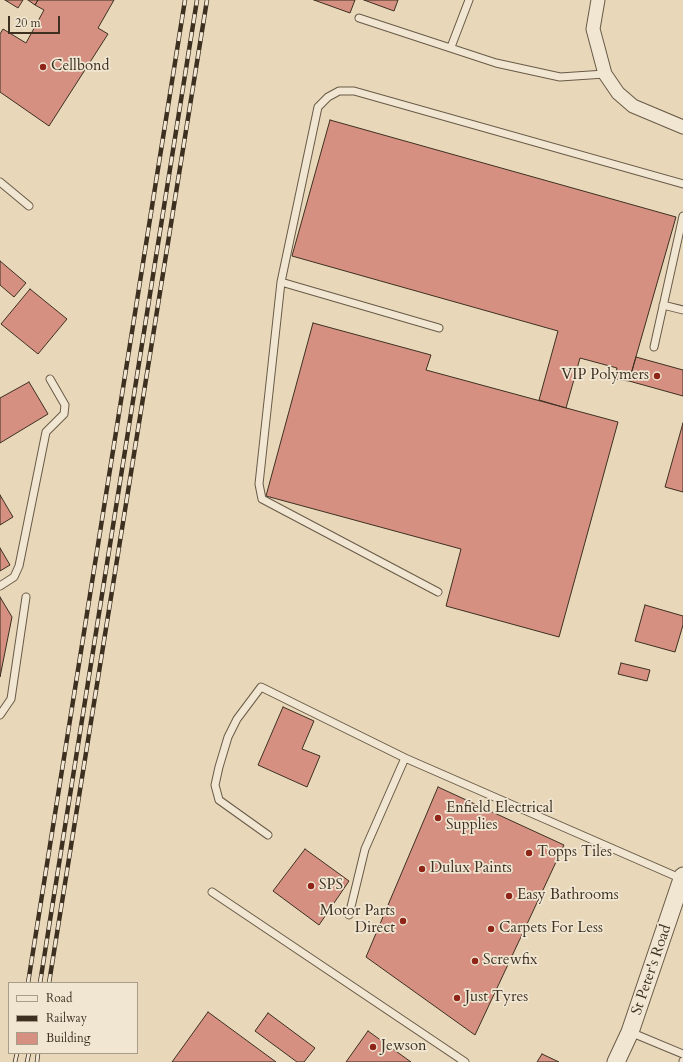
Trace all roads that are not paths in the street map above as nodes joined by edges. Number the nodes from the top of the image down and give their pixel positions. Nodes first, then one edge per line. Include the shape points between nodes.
1 (469, 0) edge
2 (598, 0) edge
3 (359, 18) dead end
4 (450, 47) junction
5 (605, 74) junction
6 (683, 127) edge
7 (0, 182) edge
8 (683, 184) edge
9 (29, 206) dead end
10 (683, 216) edge
11 (281, 282) junction
12 (663, 305) junction
13 (683, 310) edge
14 (439, 328) dead end
15 (654, 347) dead end
16 (50, 379) dead end
17 (0, 586) edge
18 (438, 592) dead end
19 (26, 597) dead end
20 (0, 715) edge
21 (405, 758) junction
22 (268, 835) dead end
23 (682, 877) edge
24 (212, 892) dead end
25 (349, 915) dead end
26 (630, 1032) junction
27 (683, 1054) edge
28 (465, 1062) edge
29 (616, 1062) edge

1 - 4 lane
2 - 5 street via 593,29
3 - 4 lane
4 - 5 lane via 496,63 560,77
5 - 6 street via 618,93 633,106
7 - 9 lane
8 - 11 lane via 354,91 339,91 318,107
10 - 12 lane
11 - 14 lane
11 - 18 lane via 259,484 262,499
12 - 13 lane
12 - 15 lane
16 - 17 lane via 64,405 64,414 46,432 19,566 14,577
19 - 20 lane via 11,699
21 - 22 lane via 261,687 237,719 228,737 215,785 219,800
21 - 23 lane
21 - 25 lane via 365,849
23 - 26 street, St Peter's Road
24 - 28 lane
26 - 27 lane
26 - 29 street, St Peter's Road

